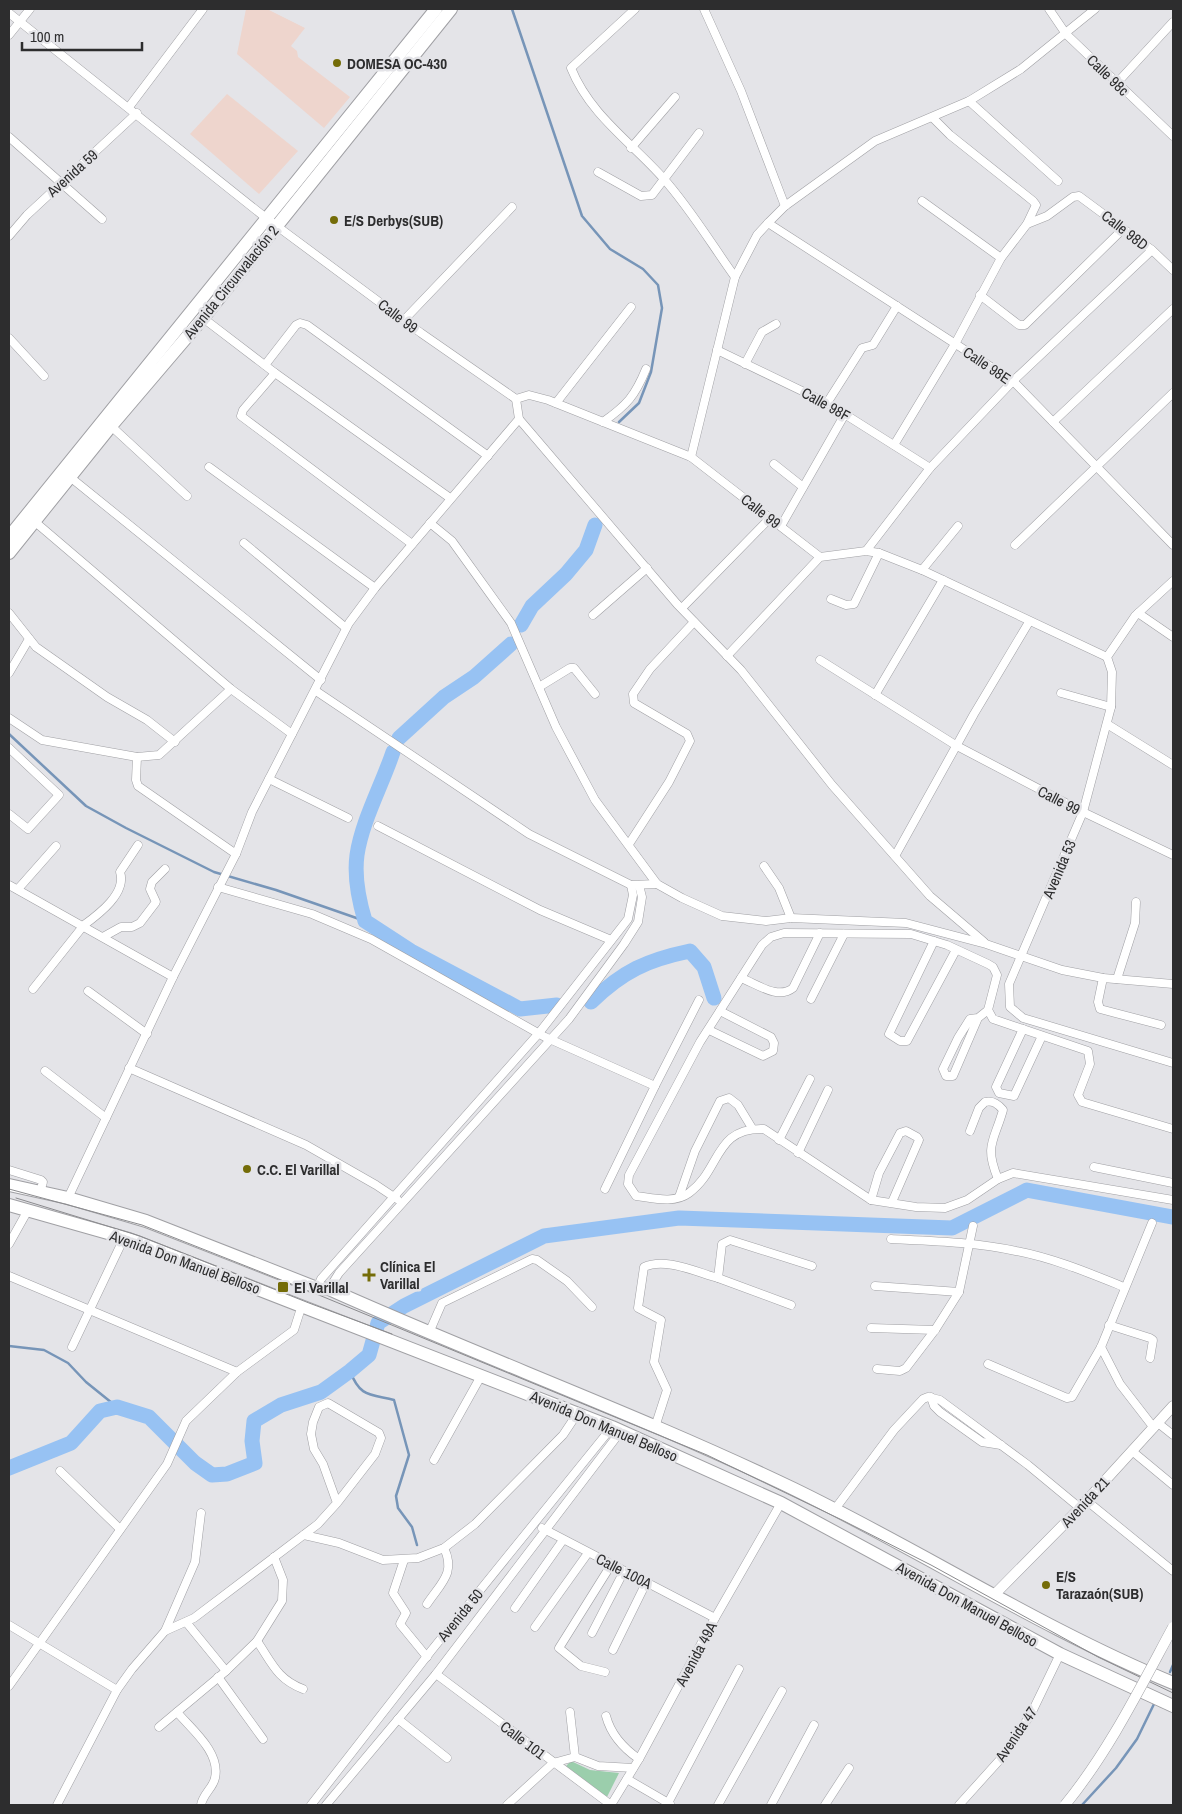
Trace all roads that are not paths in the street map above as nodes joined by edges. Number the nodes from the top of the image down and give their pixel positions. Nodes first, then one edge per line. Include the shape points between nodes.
1 (30, 9) edge
2 (203, 9) edge
3 (436, 9) edge
4 (451, 9) edge
5 (635, 9) edge
6 (704, 9) edge
7 (1049, 9) edge
8 (1095, 9) edge
9 (9, 12) edge
10 (20, 22) junction
11 (1173, 22) edge
12 (1066, 34) junction
13 (9, 35) edge
14 (1116, 84) junction
15 (675, 98) dead end
16 (969, 101) junction
17 (129, 107) junction
18 (137, 114) junction
19 (933, 118) junction
20 (699, 133) dead end
21 (1173, 136) edge
22 (9, 137) edge
23 (631, 148) junction
24 (598, 172) dead end
25 (664, 178) junction
26 (1058, 181) dead end
27 (62, 182) junction
28 (922, 202) dead end
29 (785, 206) junction
30 (512, 207) dead end
31 (102, 218) dead end
32 (266, 218) junction
33 (768, 223) junction
34 (1027, 224) junction
35 (278, 225) junction
36 (1123, 229) junction
37 (9, 236) edge
38 (1152, 250) junction
39 (1001, 258) junction
40 (1173, 270) edge
41 (735, 277) junction
42 (980, 294) junction
43 (897, 306) junction
44 (631, 307) dead end
45 (1173, 309) edge
46 (204, 318) junction
47 (404, 320) junction
48 (776, 324) dead end
49 (9, 338) edge
50 (955, 344) junction
51 (717, 350) junction
52 (745, 364) junction
53 (265, 365) junction
54 (646, 369) dead end
55 (275, 373) junction
56 (44, 376) dead end
57 (1013, 381) junction
58 (1173, 392) edge
59 (516, 399) junction
60 (556, 403) junction
61 (827, 403) junction
62 (845, 414) junction
63 (519, 418) junction
64 (603, 422) junction
65 (1053, 422) junction
66 (111, 426) junction
67 (894, 445) junction
68 (488, 456) junction
69 (691, 457) junction
70 (774, 464) dead end
71 (209, 466) dead end
72 (1097, 466) junction
73 (930, 468) junction
74 (70, 477) junction
75 (803, 487) junction
76 (187, 496) dead end
77 (450, 498) junction
78 (770, 518) junction
79 (34, 521) junction
80 (430, 523) junction
81 (780, 526) junction
82 (958, 526) dead end
83 (9, 537) edge
84 (244, 543) dead end
85 (412, 544) junction
86 (1015, 545) dead end
87 (1173, 546) edge
88 (866, 551) junction
89 (9, 553) edge
90 (879, 553) junction
91 (820, 557) junction
92 (648, 568) junction
93 (922, 570) junction
94 (943, 580) junction
95 (1173, 581) edge
96 (375, 588) junction
97 (831, 599) dead end
98 (682, 608) junction
99 (9, 613) edge
100 (1138, 613) junction
101 (593, 615) dead end
102 (694, 622) junction
103 (1028, 622) junction
104 (346, 628) junction
105 (1173, 637) edge
106 (29, 639) junction
107 (727, 656) junction
108 (1107, 657) junction
109 (820, 660) dead end
110 (9, 674) edge
111 (321, 680) junction
112 (539, 687) junction
113 (231, 689) junction
114 (316, 691) junction
115 (1061, 693) dead end
116 (596, 694) dead end
117 (875, 695) junction
118 (1111, 707) junction
119 (9, 718) edge
120 (1107, 724) junction
121 (292, 734) junction
122 (175, 742) junction
123 (957, 746) junction
124 (9, 748) edge
125 (137, 757) junction
126 (1173, 765) edge
127 (269, 778) junction
128 (1083, 812) junction
129 (9, 814) edge
130 (348, 818) dead end
131 (378, 826) dead end
132 (629, 844) junction
133 (138, 845) dead end
134 (56, 846) dead end
135 (236, 854) junction
136 (1173, 855) edge
137 (895, 856) junction
138 (764, 866) dead end
139 (164, 869) dead end
140 (9, 884) edge
141 (658, 884) junction
142 (635, 885) junction
143 (218, 887) junction
144 (18, 888) junction
145 (1136, 902) dead end
146 (791, 918) junction
147 (84, 925) junction
148 (820, 933) junction
149 (844, 934) junction
150 (103, 937) junction
151 (611, 940) junction
152 (934, 941) junction
153 (986, 944) junction
154 (956, 950) junction
155 (1022, 957) junction
156 (173, 977) junction
157 (742, 978) junction
158 (1103, 978) junction
159 (1117, 979) junction
160 (996, 981) junction
161 (1010, 984) junction
162 (1173, 984) edge
163 (33, 990) dead end
164 (88, 991) dead end
165 (811, 999) dead end
166 (699, 1000) dead end
167 (988, 1010) junction
168 (720, 1012) junction
169 (978, 1018) junction
170 (1161, 1025) dead end
171 (1023, 1029) junction
172 (709, 1030) junction
173 (539, 1033) junction
174 (147, 1034) junction
175 (1042, 1036) junction
176 (552, 1039) junction
177 (1173, 1063) edge
178 (129, 1068) junction
179 (45, 1071) dead end
180 (810, 1079) dead end
181 (655, 1086) junction
182 (828, 1090) dead end
183 (106, 1118) junction
184 (752, 1128) junction
185 (1173, 1129) edge
186 (970, 1131) dead end
187 (780, 1140) junction
188 (798, 1152) junction
189 (1094, 1167) dead end
190 (9, 1170) edge
191 (998, 1179) junction
192 (1173, 1183) edge
193 (9, 1185) edge
194 (605, 1189) dead end
195 (40, 1192) junction
196 (393, 1197) junction
197 (679, 1197) junction
198 (68, 1198) junction
199 (870, 1200) junction
200 (1173, 1200) edge
201 (402, 1202) junction
202 (892, 1202) junction
203 (9, 1205) edge
204 (28, 1210) junction
205 (1152, 1223) dead end
206 (973, 1226) dead end
207 (124, 1238) junction
208 (891, 1238) dead end
209 (9, 1244) edge
210 (971, 1244) junction
211 (812, 1266) dead end
212 (9, 1276) edge
213 (718, 1278) junction
214 (875, 1286) dead end
215 (1124, 1287) junction
216 (323, 1289) junction
217 (960, 1292) junction
218 (302, 1305) junction
219 (791, 1305) dead end
220 (592, 1307) dead end
221 (90, 1310) junction
222 (1109, 1325) junction
223 (871, 1328) dead end
224 (935, 1330) junction
225 (429, 1333) junction
226 (72, 1346) dead end
227 (1101, 1348) junction
228 (1150, 1358) dead end
229 (988, 1364) dead end
230 (877, 1369) dead end
231 (236, 1372) junction
232 (481, 1376) junction
233 (1173, 1406) edge
234 (577, 1414) junction
235 (1156, 1426) junction
236 (655, 1427) junction
237 (617, 1429) junction
238 (1173, 1435) edge
239 (1132, 1451) junction
240 (434, 1460) dead end
241 (60, 1471) dead end
242 (1173, 1486) edge
243 (337, 1503) junction
244 (781, 1503) junction
245 (1083, 1504) junction
246 (835, 1509) junction
247 (201, 1513) dead end
248 (536, 1522) junction
249 (120, 1528) junction
250 (544, 1530) junction
251 (304, 1534) junction
252 (563, 1540) junction
253 (444, 1548) junction
254 (588, 1552) junction
255 (274, 1557) junction
256 (404, 1560) junction
257 (611, 1565) junction
258 (624, 1571) junction
259 (1173, 1571) edge
260 (646, 1583) junction
261 (994, 1595) junction
262 (427, 1604) dead end
263 (515, 1608) dead end
264 (715, 1618) junction
265 (186, 1622) junction
266 (9, 1625) edge
267 (535, 1627) dead end
268 (1173, 1627) edge
269 (165, 1631) junction
270 (592, 1633) dead end
271 (257, 1641) junction
272 (40, 1643) junction
273 (613, 1650) dead end
274 (1060, 1654) junction
275 (427, 1657) junction
276 (739, 1669) dead end
277 (226, 1671) junction
278 (605, 1672) dead end
279 (436, 1674) junction
280 (218, 1677) junction
281 (1173, 1681) edge
282 (9, 1686) edge
283 (303, 1689) dead end
284 (117, 1690) junction
285 (782, 1691) dead end
286 (1173, 1706) edge
287 (177, 1712) junction
288 (570, 1712) dead end
289 (606, 1716) dead end
290 (398, 1720) junction
291 (814, 1725) dead end
292 (159, 1727) dead end
293 (263, 1739) dead end
294 (575, 1757) junction
295 (447, 1758) dead end
296 (639, 1759) junction
297 (553, 1763) junction
298 (633, 1768) junction
299 (849, 1768) dead end
300 (627, 1779) junction
301 (670, 1804) edge
302 (56, 1805) edge
303 (201, 1805) edge
304 (311, 1805) edge
305 (326, 1805) edge
306 (507, 1805) edge
307 (611, 1805) edge
308 (718, 1805) edge
309 (771, 1805) edge
310 (825, 1805) edge
311 (959, 1805) edge
312 (1065, 1805) edge

1 - 10 street
2 - 17 street
3 - 32 main road, Avenida Circunvalación 2
4 - 35 main road, Avenida Circunvalación 2
5 - 23 street via 571,68 591,104
6 - 29 street via 741,91
7 - 12 street, Calle 98c
8 - 12 street
9 - 10 street, Calle 99
10 - 13 street
10 - 17 street, Calle 99
11 - 14 street
12 - 14 street, Calle 98c
12 - 16 street via 1022,69
14 - 21 street, Calle 98c
15 - 23 street
16 - 19 street
16 - 26 street
17 - 18 street, Calle 99
18 - 27 street, Avenida 59
18 - 32 street, Calle 99
19 - 29 street via 875,141
19 - 34 street via 1033,201 1036,205
20 - 25 street
22 - 27 street
23 - 25 street
24 - 25 street via 642,196 652,194
25 - 41 street
27 - 31 street
27 - 37 street, Avenida 59 via 27,214
28 - 39 street
29 - 33 street
30 - 47 street
32 - 35 street, Calle 99
32 - 83 main road, Avenida Circunvalación 2
33 - 41 street via 757,236
33 - 43 street, Calle 98E
34 - 36 street, Calle 98D via 1079,196
34 - 39 street
35 - 46 main road, Avenida Circunvalación 2
35 - 47 street, Calle 99
36 - 38 street, Calle 98D
36 - 42 street via 1025,325 1019,325
38 - 40 street, Calle 98D
38 - 57 street
39 - 42 street
41 - 51 street
42 - 50 street
43 - 50 street, Calle 98E
43 - 61 street via 872,345 862,348
44 - 60 street
45 - 65 street
46 - 53 street
46 - 66 main road, Avenida Circunvalación 2
47 - 59 street, Calle 99
48 - 52 street via 762,332
49 - 56 street
50 - 57 street, Calle 98E
50 - 67 street
51 - 52 street, Calle 98F
51 - 69 street
52 - 61 street, Calle 98F
53 - 55 street
53 - 68 street via 296,325 306,325
54 - 64 street via 631,399
55 - 77 street
55 - 85 street via 241,416
57 - 65 street, Calle 98E
57 - 73 street
58 - 72 street
59 - 60 street, Calle 99 via 529,396
59 - 63 street
60 - 64 street, Calle 99
61 - 62 street, Calle 98F
62 - 67 street, Calle 98F
62 - 75 street
63 - 68 street
63 - 92 street
64 - 69 street, Calle 99
65 - 72 street, Calle 98E
66 - 74 main road, Avenida Circunvalación 2
66 - 76 street
67 - 73 street, Calle 98F
68 - 77 street
69 - 78 street, Calle 99
70 - 75 street
71 - 96 street
72 - 86 street
72 - 87 street, Calle 98E
73 - 88 street
74 - 79 main road, Avenida Circunvalación 2
74 - 111 street
75 - 81 street
77 - 80 street
78 - 81 street, Calle 99
78 - 98 street
79 - 89 main road, Avenida Circunvalación 2
79 - 113 street
80 - 85 street
80 - 112 street via 452,541 510,623
81 - 91 street, Calle 99
82 - 93 street
84 - 104 street
85 - 96 street
88 - 90 street
88 - 91 street
90 - 93 street
90 - 97 street via 854,604
91 - 107 street
92 - 98 street
92 - 101 street
93 - 94 street
94 - 103 street
94 - 117 street
95 - 100 street
96 - 104 street
98 - 102 street
99 - 106 street
100 - 105 street
100 - 108 street
102 - 107 street
102 - 132 street via 650,669 633,694 634,703 687,734 690,741 669,782
103 - 108 street
103 - 123 street
104 - 111 street
106 - 110 street
106 - 122 street via 36,647
107 - 137 street via 832,785
108 - 118 street, Avenida 53 via 1112,672
109 - 117 street, Calle 99
111 - 114 street
112 - 116 street via 574,668
112 - 132 street via 556,727 595,800
113 - 121 street
113 - 122 street
114 - 121 street
114 - 142 street via 529,834
115 - 118 street
117 - 123 street, Calle 99
118 - 120 street, Avenida 53
119 - 125 street via 42,740
120 - 126 street
120 - 128 street, Avenida 53
121 - 127 street
122 - 125 street via 159,755
123 - 128 street, Calle 99
123 - 137 street
124 - 129 street via 59,795 28,829
125 - 135 street via 138,786
127 - 130 street
127 - 135 street
128 - 136 street, Calle 99
128 - 155 street, Avenida 53
131 - 151 street via 540,910
132 - 141 street
133 - 147 street via 120,872 121,888 95,918
134 - 144 street
135 - 143 street
137 - 153 street via 930,896
138 - 146 street via 779,888
139 - 150 street via 150,889 156,902 140,923 122,927
140 - 144 street
141 - 142 street
141 - 146 street via 722,916 766,921
142 - 151 street via 628,919
142 - 176 street via 642,897 638,922 602,976
143 - 156 street
143 - 173 street via 312,914 371,939
144 - 147 street
145 - 159 street via 1135,923
146 - 153 street via 906,923
147 - 150 street
147 - 163 street
148 - 149 street
148 - 157 street via 784,933 771,938 762,945
148 - 157 street via 793,988 784,994
149 - 152 street via 911,934
149 - 165 street
150 - 156 street
151 - 173 street
152 - 154 street
152 - 154 street via 889,1034 900,1041 907,1041
153 - 155 street
154 - 160 street via 994,967
155 - 158 street via 1062,970
155 - 161 street, Avenida 53
156 - 174 street
157 - 168 street
158 - 159 street
158 - 170 street via 1100,1009
159 - 162 street
160 - 161 street
160 - 167 street
161 - 177 street, Avenida 53 via 1010,1007 1023,1018
164 - 174 street
166 - 181 street
167 - 169 street
167 - 171 street via 993,1019
168 - 172 street
168 - 172 street via 771,1038 773,1051 763,1056
169 - 169 street via 954,1076 946,1076 943,1069 958,1038 970,1019
171 - 175 street
171 - 175 street via 996,1087 999,1093 1007,1096 1014,1096
172 - 197 street via 629,1175 630,1190 636,1196 665,1200
173 - 176 street
173 - 196 street
174 - 178 street
175 - 185 street via 1088,1051 1090,1064 1078,1095 1082,1102
176 - 181 street
176 - 201 street
178 - 183 street
178 - 196 street via 300,1142
179 - 183 street
180 - 187 street
181 - 194 street
182 - 188 street
183 - 198 street
184 - 187 street via 764,1129
184 - 197 street via 731,1137 689,1193
184 - 197 street via 738,1105 729,1098 720,1101 695,1151
186 - 191 street via 979,1108 985,1102 999,1105 1003,1110 990,1148 991,1163
187 - 188 street
188 - 199 street
189 - 192 street
190 - 195 street via 41,1180
191 - 200 street via 1014,1173
191 - 202 street via 967,1200 945,1208
193 - 195 main road, Avenida Don Manuel Belloso
195 - 198 main road, Avenida Don Manuel Belloso
196 - 201 street
196 - 216 street via 321,1280
198 - 216 main road, Avenida Don Manuel Belloso via 146,1222
199 - 202 street
199 - 202 street via 902,1130 919,1140
201 - 216 street
203 - 204 main road, Avenida Don Manuel Belloso
204 - 207 main road, Avenida Don Manuel Belloso
204 - 209 street
205 - 215 street
206 - 210 street
207 - 218 main road, Avenida Don Manuel Belloso
207 - 221 street
208 - 210 street
210 - 215 street via 1017,1251
210 - 217 street
211 - 213 street via 730,1240 722,1244
212 - 221 street
213 - 219 street
213 - 236 street via 662,1264 644,1267 638,1308 661,1320 654,1362 667,1390
214 - 217 street
215 - 222 street
216 - 225 main road, Avenida Don Manuel Belloso
217 - 224 street
218 - 231 street via 294,1330
218 - 232 main road, Avenida Don Manuel Belloso
220 - 225 street via 567,1281 532,1259 442,1303
221 - 226 street
221 - 231 street
222 - 227 street
222 - 228 street via 1153,1340
223 - 224 street
224 - 230 street via 906,1368 900,1371
225 - 236 main road, Avenida Don Manuel Belloso
227 - 229 street via 1072,1397 1067,1398
227 - 235 street via 1120,1384
231 - 249 street via 186,1421 167,1464
232 - 234 main road, Avenida Don Manuel Belloso
232 - 240 street
233 - 235 street, Avenida 21
234 - 237 main road, Avenida Don Manuel Belloso
234 - 253 street via 563,1435 475,1524
235 - 238 street
235 - 239 street, Avenida 21
236 - 246 main road, Avenida Don Manuel Belloso
237 - 244 main road, Avenida Don Manuel Belloso
237 - 248 street, Avenida 50
237 - 250 street, Avenida 50
239 - 242 street
239 - 245 street, Avenida 21
241 - 249 street
243 - 243 street via 375,1454 381,1438 379,1433 328,1403 319,1407 311,1434
243 - 251 street
244 - 264 street, Avenida 49A
244 - 274 main road, Avenida Don Manuel Belloso
245 - 246 street via 940,1400 931,1397 923,1399 894,1430
245 - 259 street
245 - 261 street, Avenida 21
246 - 261 main road, Avenida Don Manuel Belloso
247 - 269 street via 195,1562
248 - 250 street, Calle 100A
248 - 275 street, Avenida 50
249 - 272 street
250 - 252 street, Calle 100A
250 - 279 street, Avenida 50
251 - 255 street
251 - 256 street via 383,1560
252 - 254 street, Calle 100A
252 - 263 street
253 - 256 street
253 - 262 street via 450,1561 448,1573
254 - 257 street, Calle 100A
254 - 267 street
255 - 265 street
255 - 271 street via 283,1580 282,1601
256 - 275 street via 393,1593 406,1613 400,1624
257 - 258 street, Calle 100A
257 - 278 street via 560,1648 581,1666
258 - 260 street, Calle 100A
258 - 270 street
260 - 264 street, Calle 100A
260 - 273 street
261 - 281 main road, Avenida Don Manuel Belloso via 1036,1619
264 - 296 street, Avenida 49A
265 - 269 street
265 - 277 street
266 - 272 street
268 - 312 street, bridge via 1107,1746
269 - 284 street
271 - 277 street
271 - 283 street via 280,1676
272 - 282 street
272 - 284 street
274 - 286 main road, Avenida Don Manuel Belloso
274 - 311 street, Avenida 47 via 1032,1712 1006,1754
275 - 304 street, Avenida 50
276 - 301 street
277 - 280 street
279 - 290 street, Avenida 50
279 - 297 street, Calle 101
280 - 287 street
280 - 293 street
284 - 302 street
285 - 308 street
287 - 292 street
287 - 303 street via 210,1750 215,1764 216,1777
288 - 294 street
289 - 296 street via 609,1728 622,1746
290 - 295 street
290 - 305 street, Avenida 50
291 - 309 street
294 - 297 street
294 - 298 street via 598,1766
296 - 298 street, Avenida 49A
297 - 306 street
297 - 307 street, Calle 101
298 - 300 street, Avenida 49A
299 - 310 street
300 - 301 street
300 - 307 street, Avenida 49A

